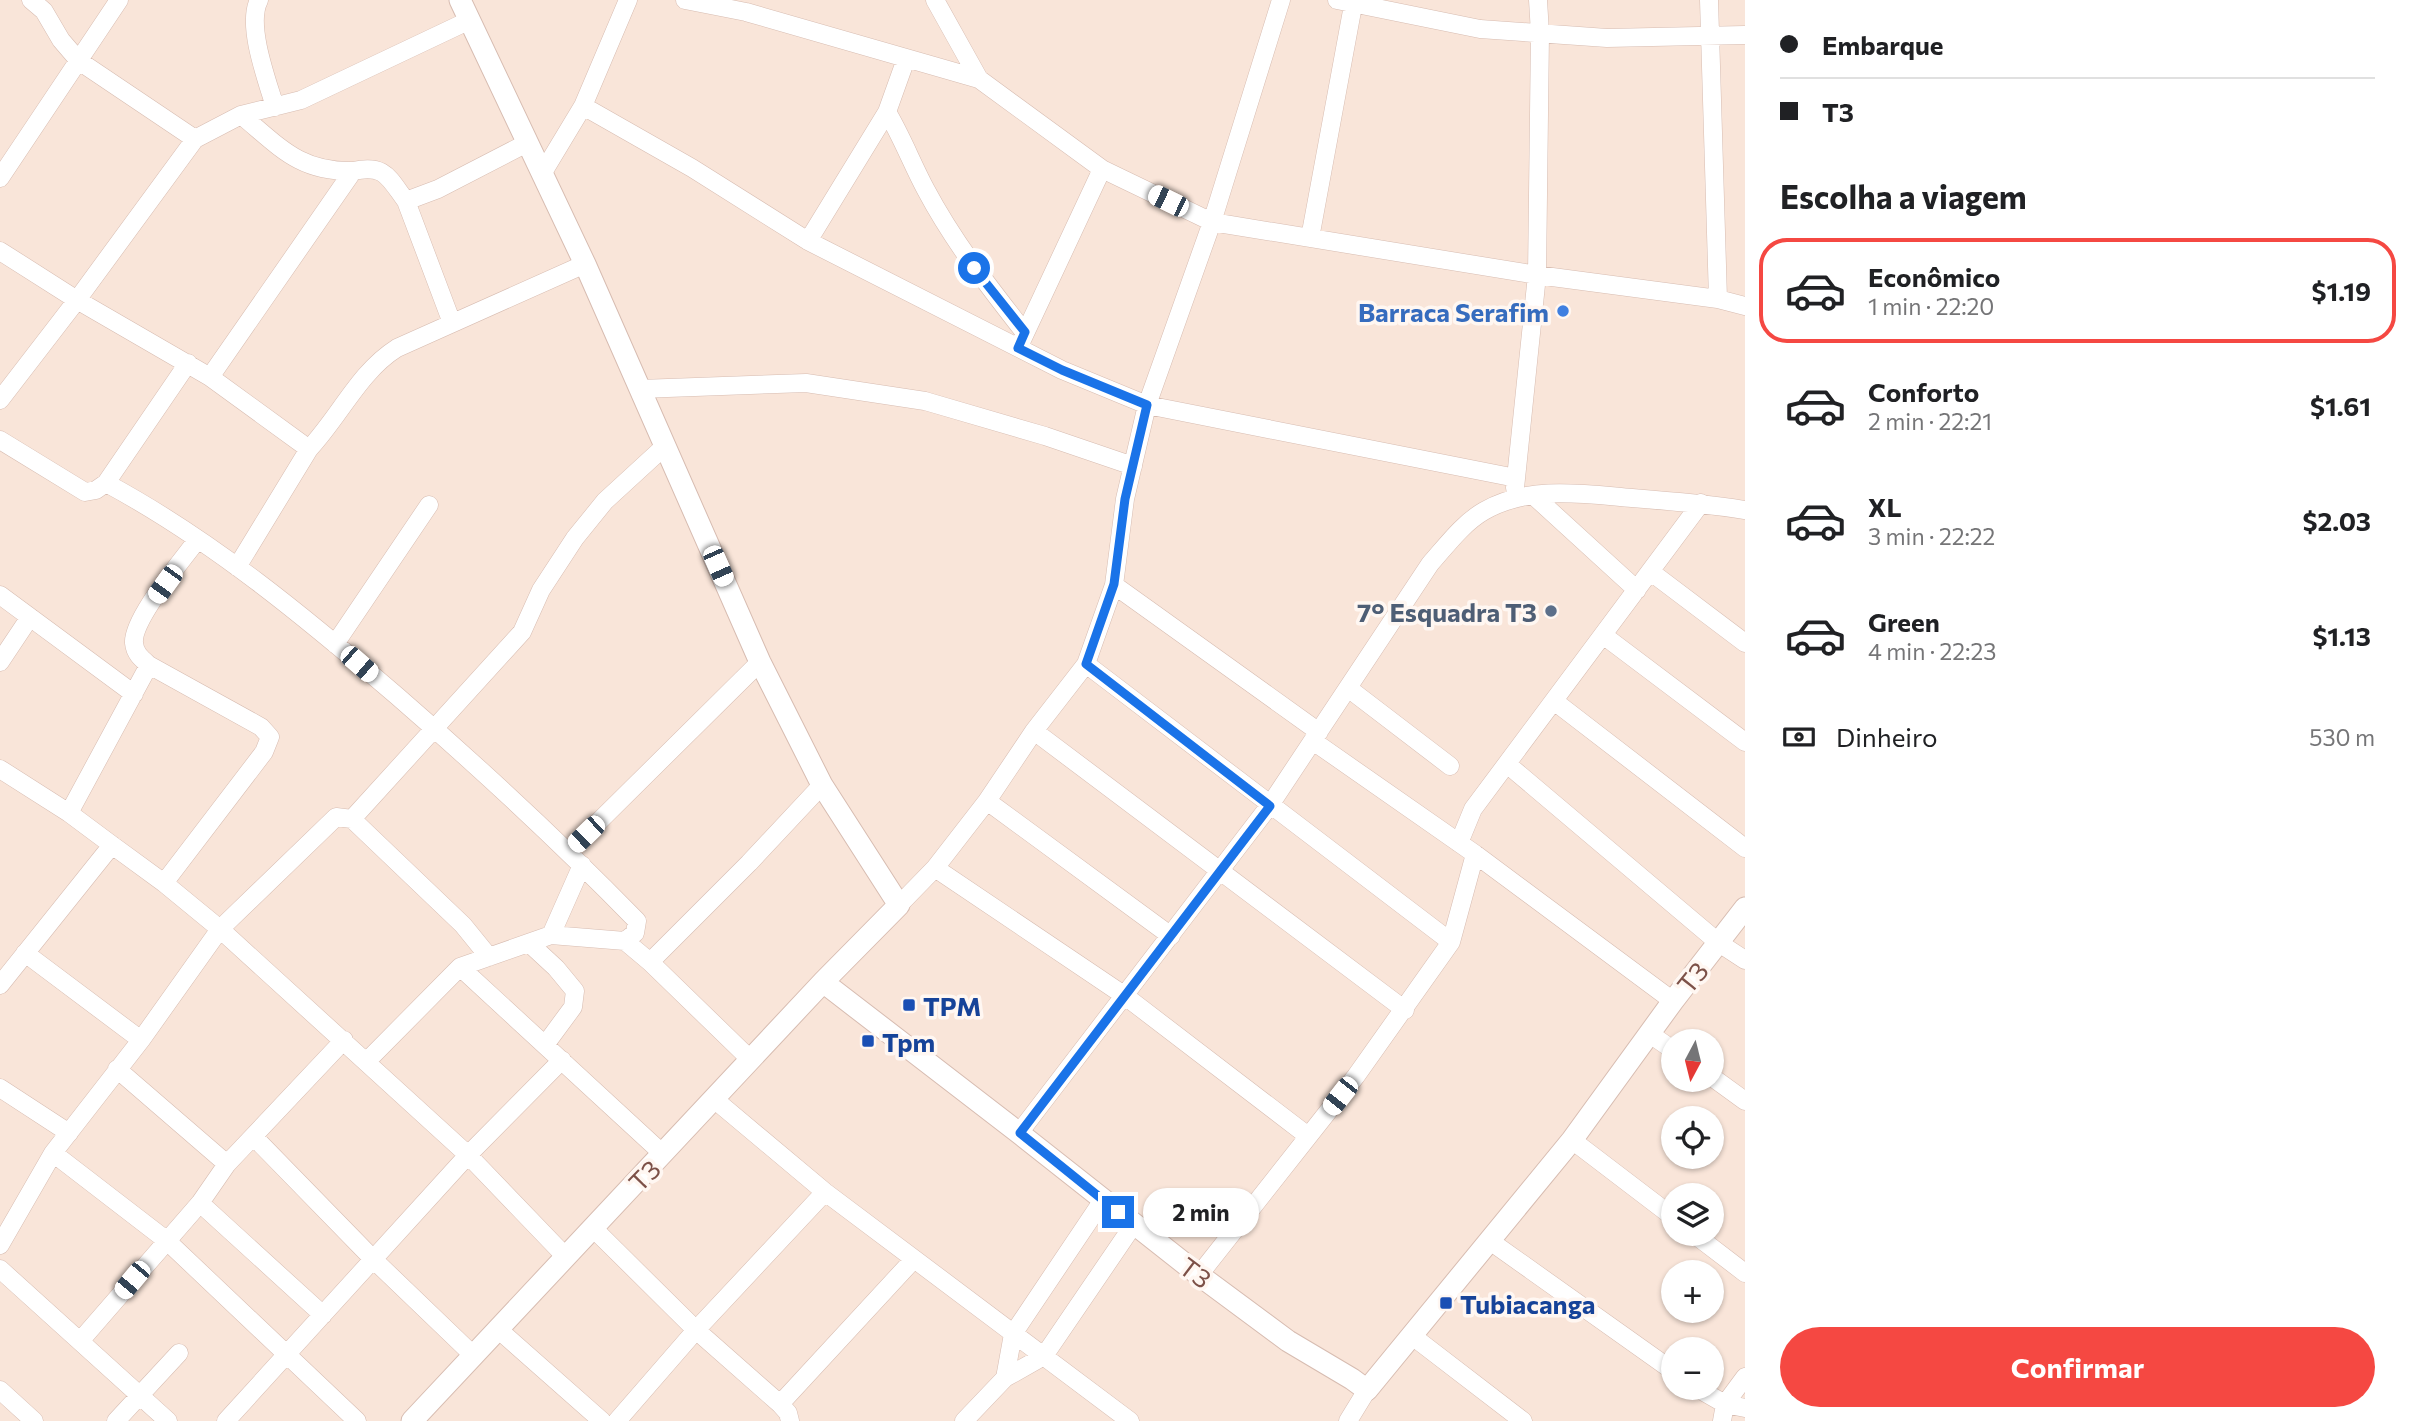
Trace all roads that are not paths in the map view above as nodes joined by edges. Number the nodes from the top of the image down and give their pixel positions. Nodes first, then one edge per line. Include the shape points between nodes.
1 (30, 0) edge
2 (119, 0) edge
3 (259, 0) edge
4 (460, 0) edge
5 (628, 0) edge
6 (691, 0) edge
7 (935, 0) edge
8 (1280, 0) edge
9 (1538, 0) edge
10 (1709, 0) edge
11 (1348, 1) edge
12 (470, 20) junction
13 (1540, 33) junction
14 (1711, 35) junction
15 (1745, 35) edge
16 (906, 59) junction
17 (79, 61) junction
18 (979, 79) junction
19 (583, 106) junction
20 (275, 107) junction
21 (887, 112) junction
22 (241, 115) junction
23 (195, 139) junction
24 (527, 143) junction
25 (1102, 169) junction
26 (354, 171) junction
27 (542, 174) junction
28 (0, 178) edge
29 (406, 201) junction
30 (1212, 222) junction
31 (1310, 238) junction
32 (808, 240) junction
33 (0, 251) edge
34 (585, 264) junction
35 (1537, 275) junction
36 (1718, 299) junction
37 (77, 300) junction
38 (1745, 306) edge
39 (453, 323) junction
40 (1022, 340) junction
41 (188, 363) junction
42 (210, 377) junction
43 (640, 389) junction
44 (0, 400) edge
45 (1147, 405) junction
46 (0, 440) edge
47 (665, 446) junction
48 (309, 449) junction
49 (1133, 466) junction
50 (1516, 478) junction
51 (106, 483) junction
52 (1534, 496) junction
53 (1514, 499) junction
54 (1702, 503) junction
55 (429, 505) dead end
56 (1745, 510) edge
57 (197, 540) junction
58 (237, 566) junction
59 (1651, 572) junction
60 (1114, 584) junction
61 (1637, 590) junction
62 (0, 595) edge
63 (30, 617) junction
64 (1603, 635) junction
65 (1745, 643) edge
66 (335, 644) junction
67 (0, 662) edge
68 (760, 662) junction
69 (1086, 664) junction
70 (149, 665) junction
71 (1348, 688) junction
72 (134, 694) junction
73 (1554, 701) junction
74 (434, 729) junction
75 (1034, 731) junction
76 (1316, 737) junction
77 (1745, 742) edge
78 (1507, 764) junction
79 (1450, 766) dead end
80 (0, 769) edge
81 (822, 785) junction
82 (987, 801) junction
83 (1270, 806) junction
84 (69, 813) junction
85 (352, 819) junction
86 (1459, 843) junction
87 (112, 845) junction
88 (1745, 848) edge
89 (569, 851) junction
90 (1475, 854) junction
91 (582, 865) junction
92 (935, 868) junction
93 (1220, 872) junction
94 (164, 883) junction
95 (899, 905) junction
96 (1745, 908) edge
97 (220, 929) junction
98 (551, 935) junction
99 (1171, 936) junction
100 (625, 941) junction
101 (1451, 942) junction
102 (529, 943) junction
103 (1719, 943) junction
104 (25, 953) junction
105 (489, 957) junction
106 (1745, 960) edge
107 (650, 962) junction
108 (460, 967) junction
109 (823, 982) junction
110 (0, 985) edge
111 (1125, 996) junction
112 (1672, 1001) junction
113 (1405, 1010) junction
114 (1650, 1034) junction
115 (141, 1040) junction
116 (344, 1040) junction
117 (1661, 1042) edge
118 (545, 1045) junction
119 (751, 1059) junction
120 (562, 1060) junction
121 (366, 1062) junction
122 (117, 1069) junction
123 (1724, 1086) edge
124 (0, 1088) edge
125 (714, 1099) junction
126 (1745, 1101) edge
127 (69, 1133) junction
128 (1020, 1133) junction
129 (1308, 1136) junction
130 (254, 1137) junction
131 (1572, 1140) junction
132 (54, 1153) junction
133 (663, 1154) junction
134 (468, 1155) junction
135 (228, 1164) junction
136 (825, 1192) junction
137 (1103, 1200) junction
138 (200, 1203) junction
139 (1661, 1208) edge
140 (1134, 1224) junction
141 (593, 1227) junction
142 (166, 1240) junction
143 (1490, 1241) junction
144 (0, 1245) edge
145 (1710, 1246) edge
146 (565, 1256) junction
147 (373, 1259) junction
148 (913, 1260) junction
149 (0, 1269) edge
150 (1745, 1273) edge
151 (1199, 1275) junction
152 (323, 1315) junction
153 (499, 1330) junction
154 (696, 1330) junction
155 (1013, 1334) junction
156 (1411, 1335) junction
157 (80, 1340) junction
158 (179, 1353) dead end
159 (473, 1355) junction
160 (286, 1356) junction
161 (1044, 1356) junction
162 (1661, 1362) edge
163 (1745, 1377) edge
164 (1005, 1378) junction
165 (0, 1390) edge
166 (1367, 1390) junction
167 (139, 1395) junction
168 (1709, 1400) edge
169 (780, 1404) junction
170 (1745, 1408) edge
171 (1723, 1413) edge
172 (34, 1421) edge
173 (116, 1421) edge
174 (168, 1421) edge
175 (226, 1421) edge
176 (357, 1421) edge
177 (412, 1421) edge
178 (603, 1421) edge
179 (617, 1421) edge
180 (790, 1421) edge
181 (964, 1421) edge
182 (1130, 1421) edge
183 (1348, 1421) edge
184 (1524, 1421) edge

1 - 17 street via 44,11
2 - 17 street
3 - 20 street via 254,8 257,42
4 - 12 street
5 - 19 street
6 - 16 street
7 - 18 street
8 - 30 street
9 - 13 street
10 - 14 street
11 - 13 street via 1480,29
11 - 31 street
12 - 20 street via 301,100
12 - 24 street
13 - 14 street via 1607,38
13 - 35 street
14 - 15 street
14 - 36 street
16 - 18 street
16 - 21 street
17 - 23 street
17 - 28 street
18 - 25 street
19 - 27 street
19 - 32 street
20 - 22 street
21 - 32 street
21 - 40 street via 926,190
22 - 23 street
22 - 26 street via 293,158 328,172
23 - 37 street
24 - 27 street
24 - 29 street
25 - 30 street
25 - 40 street
26 - 29 street via 380,170
26 - 42 street
27 - 34 street
29 - 39 street
30 - 31 street
30 - 45 street
31 - 35 street
32 - 40 street
33 - 37 street
34 - 39 street
34 - 43 street
35 - 36 street
35 - 50 street
36 - 38 street
37 - 41 street
37 - 44 street
39 - 48 street via 380,358
40 - 45 street via 1062,370
41 - 42 street
41 - 51 street
42 - 48 street
43 - 47 street
43 - 49 street via 806,383 912,399
45 - 49 street
45 - 50 street
46 - 51 street via 85,492
47 - 68 street
47 - 74 street via 583,528 541,590 522,632
48 - 58 street
49 - 60 street
50 - 53 street
51 - 57 street
52 - 53 street
52 - 54 street via 1584,494
52 - 61 street
53 - 71 street via 1483,511 1430,564
54 - 56 street
54 - 59 street
55 - 66 street
57 - 58 street
57 - 70 street via 138,624 134,642 138,656
58 - 66 street
59 - 61 street
59 - 65 street
60 - 69 street
60 - 76 street
61 - 64 street
62 - 63 street
63 - 67 street
63 - 72 street
64 - 73 street
64 - 77 street
66 - 74 street
68 - 81 street
68 - 89 street
69 - 75 street
69 - 83 street
70 - 72 street
70 - 94 street via 261,727 270,737 264,752
71 - 76 street
71 - 79 street
72 - 84 street
73 - 78 street
73 - 88 street
74 - 85 street
74 - 89 street
75 - 82 street
75 - 93 street
76 - 83 street
76 - 86 street
78 - 86 street via 1473,808
78 - 103 street
80 - 84 street
81 - 95 street
81 - 107 street
82 - 92 street
82 - 99 street
83 - 93 street
83 - 101 street
84 - 87 street
85 - 97 street via 336,817
85 - 105 street via 463,925
86 - 90 street
87 - 94 street
87 - 104 street
89 - 91 street
90 - 101 street
90 - 112 street
91 - 98 street
91 - 100 street via 637,921 635,933
92 - 95 street
92 - 111 street
93 - 99 street
93 - 113 street
94 - 97 street
95 - 109 street
96 - 103 street, T3
97 - 115 street
97 - 116 street
98 - 100 street
98 - 102 street
99 - 111 street
100 - 107 street
101 - 113 street
102 - 105 street
102 - 118 street via 575,991 573,1007
103 - 106 street
103 - 112 street, T3
104 - 110 street
104 - 115 street
105 - 108 street
107 - 119 street
108 - 118 street
108 - 121 street
109 - 119 street, T3
109 - 128 street, T3
111 - 128 street
111 - 129 street
112 - 114 street, T3
113 - 129 street
114 - 117 street
114 - 131 street, T3
115 - 122 street
116 - 121 street
116 - 130 street
118 - 120 street
119 - 125 street, T3
120 - 133 street
120 - 134 street
121 - 134 street
122 - 127 street
122 - 135 street
123 - 126 street
124 - 127 street
125 - 133 street, T3
125 - 136 street
127 - 132 street
128 - 137 street, T3
129 - 151 street
130 - 135 street
130 - 147 street
131 - 139 street
131 - 143 street, T3
132 - 142 street
132 - 144 street
133 - 141 street, T3
134 - 146 street
134 - 147 street
135 - 138 street
136 - 148 street
136 - 154 street
137 - 140 street, T3
137 - 155 street
138 - 142 street
138 - 152 street
140 - 151 street, T3
140 - 161 street
141 - 146 street, T3
141 - 154 street
142 - 157 street
142 - 160 street
143 - 156 street, T3
143 - 162 street
145 - 150 street
146 - 153 street, T3
147 - 152 street
147 - 159 street
148 - 155 street
148 - 169 street
149 - 157 street
151 - 166 street, T3 via 1288,1341
152 - 160 street
153 - 159 street, T3
153 - 178 street
154 - 169 street
154 - 179 street
155 - 161 street
155 - 164 street
156 - 166 street, T3
156 - 184 street
157 - 167 street
158 - 167 street
159 - 177 street, T3
160 - 175 street
160 - 176 street
161 - 164 street
161 - 182 street
163 - 171 street
164 - 181 street
165 - 172 street
166 - 183 street
167 - 173 street
167 - 174 street
168 - 171 street
169 - 180 street
170 - 171 street

